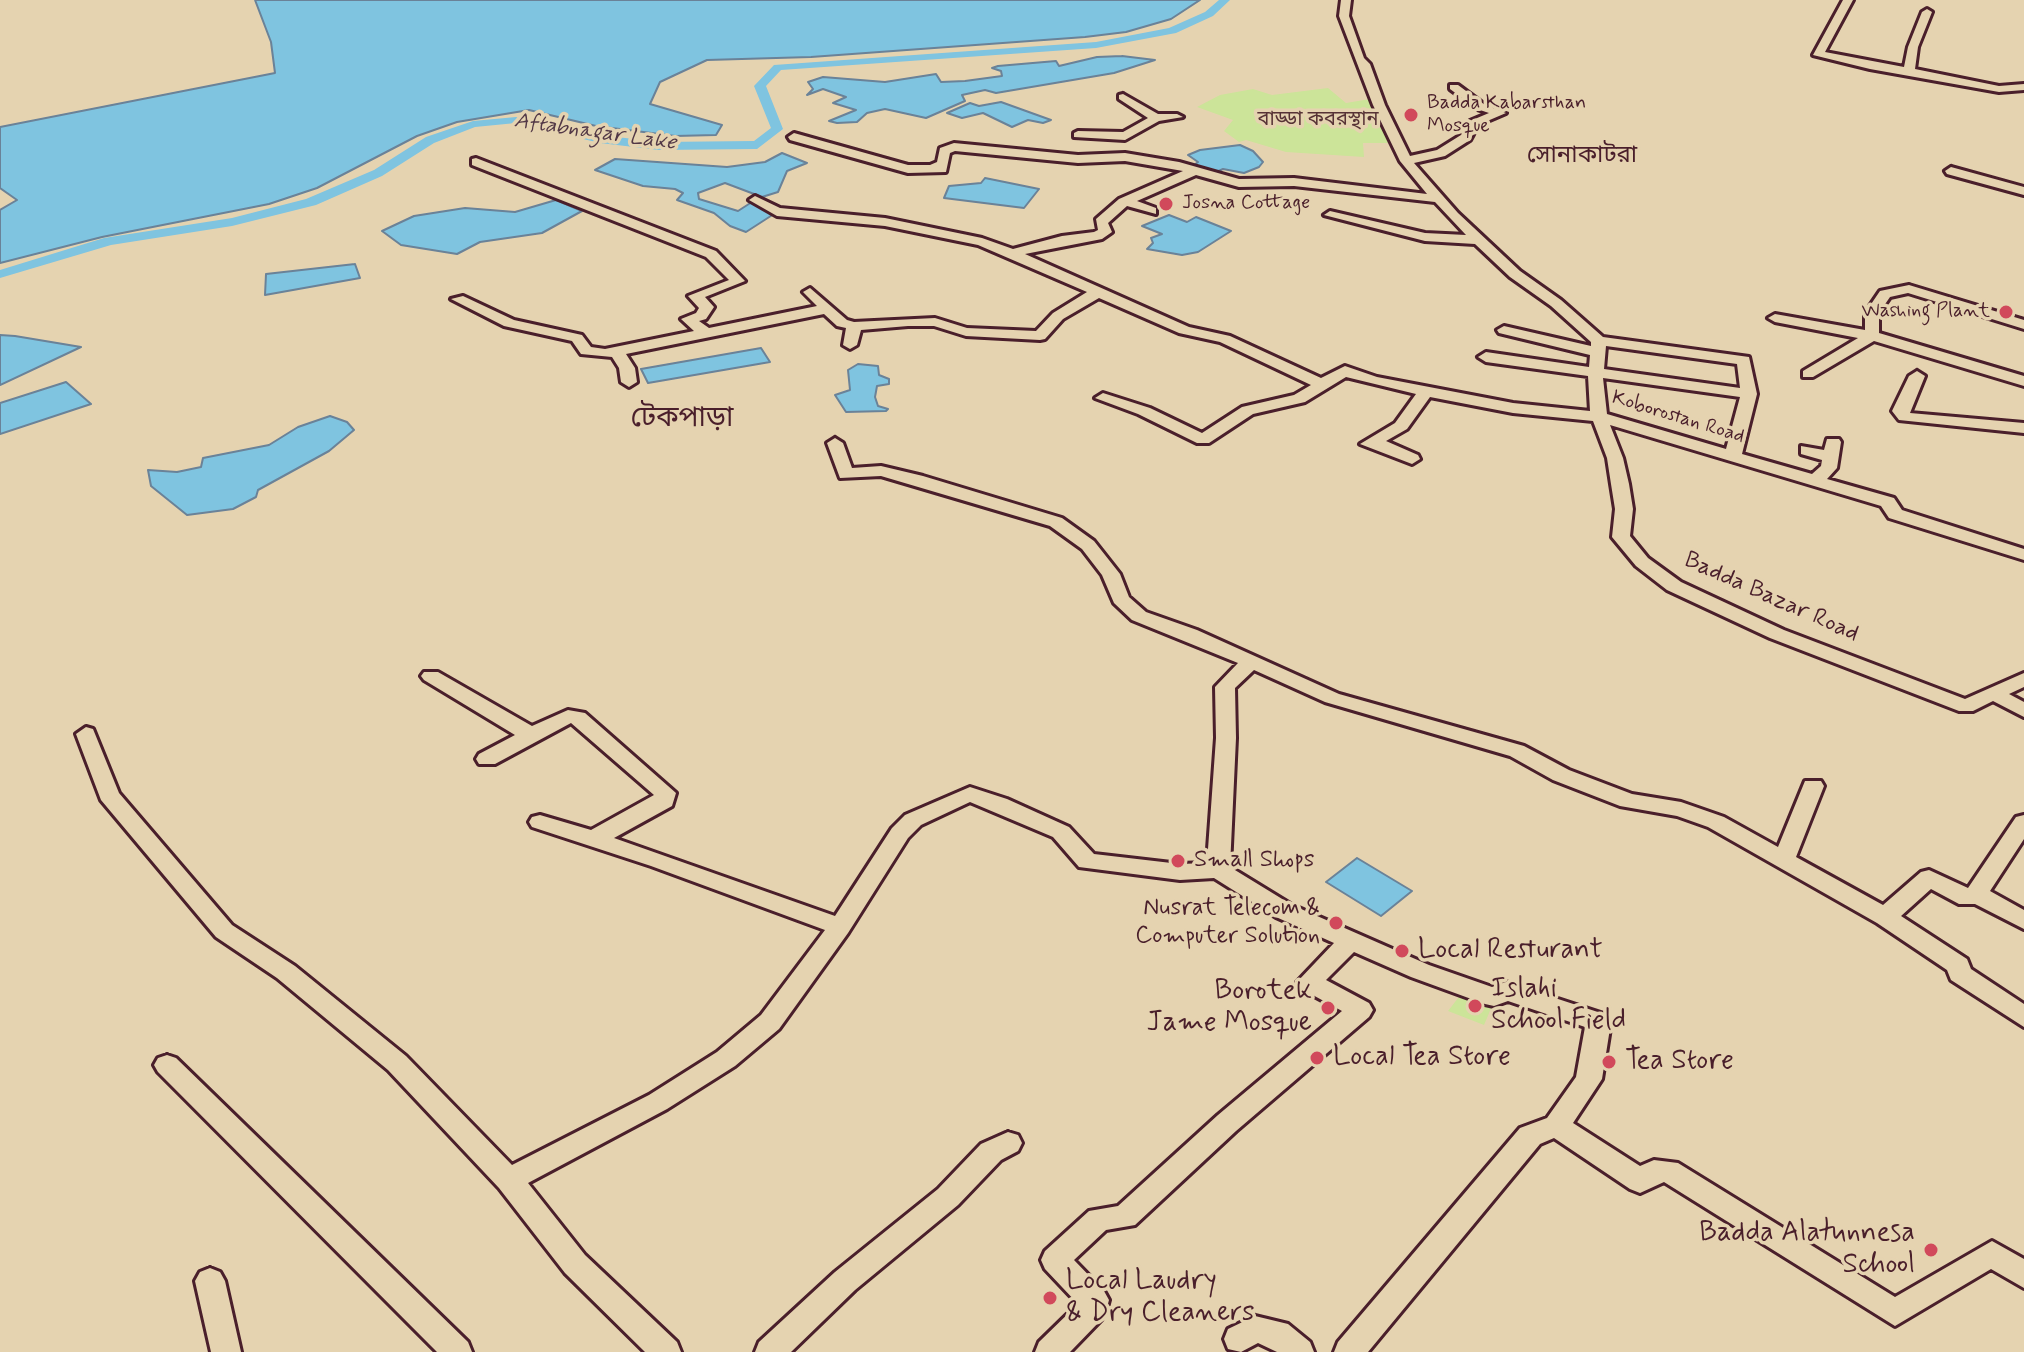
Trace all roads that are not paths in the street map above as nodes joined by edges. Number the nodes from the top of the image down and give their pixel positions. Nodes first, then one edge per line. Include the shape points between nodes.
1 (1346, 0) edge
2 (1848, 0) edge
3 (1927, 12) dead end
4 (1909, 71) junction
5 (1454, 87) dead end
6 (2024, 87) edge
7 (1123, 97) dead end
8 (1177, 117) dead end
9 (1156, 118) junction
10 (794, 137) dead end
11 (1064, 158) junction
12 (1406, 161) junction
13 (476, 162) dead end
14 (1194, 171) junction
15 (1951, 171) dead end
16 (2024, 191) edge
17 (1438, 199) junction
18 (755, 200) dead end
19 (1127, 201) junction
20 (1151, 211) dead end
21 (1330, 215) dead end
22 (1480, 240) junction
23 (1012, 253) junction
24 (810, 292) dead end
25 (1098, 292) junction
26 (458, 299) dead end
27 (825, 309) junction
28 (1775, 318) dead end
29 (2024, 325) edge
30 (854, 326) junction
31 (703, 331) junction
32 (1872, 336) junction
33 (850, 345) dead end
34 (618, 354) junction
35 (1597, 362) junction
36 (1808, 374) dead end
37 (1917, 376) dead end
38 (2024, 381) edge
39 (629, 382) dead end
40 (1322, 384) junction
41 (1426, 391) junction
42 (1103, 398) dead end
43 (1748, 399) junction
44 (1599, 417) junction
45 (2024, 428) edge
46 (835, 443) dead end
47 (1807, 450) dead end
48 (1733, 456) junction
49 (1412, 459) dead end
50 (1816, 480) junction
51 (2024, 555) edge
52 (1250, 663) junction
53 (431, 676) dead end
54 (2024, 679) edge
55 (1994, 693) junction
56 (2024, 711) edge
57 (86, 734) dead end
58 (531, 735) junction
59 (487, 759) dead end
60 (1813, 786) dead end
61 (540, 822) dead end
62 (2024, 822) edge
63 (593, 839) junction
64 (1784, 859) junction
65 (1218, 870) junction
66 (1976, 894) junction
67 (1885, 917) junction
68 (2024, 921) edge
69 (840, 927) junction
70 (1350, 941) junction
71 (2024, 1017) edge
72 (167, 1065) dead end
73 (1556, 1126) junction
74 (1008, 1143) dead end
75 (509, 1180) junction
76 (2024, 1275) edge
77 (210, 1281) dead end
78 (1239, 1339) dead end
79 (226, 1352) edge
80 (457, 1352) edge
81 (666, 1352) edge
82 (770, 1352) edge
83 (1050, 1352) edge
84 (1299, 1352) edge
85 (1349, 1352) edge

1 - 12 street via 1344,16 1359,59
2 - 4 street via 1817,53
3 - 4 street
4 - 6 street via 1999,89
5 - 12 street via 1481,107 1500,113 1474,123 1466,137 1441,153
7 - 9 street
8 - 9 street
9 - 11 street via 1125,136 1074,134 1060,149
10 - 11 street via 908,169 942,166 944,151 954,147
11 - 14 street via 1125,157
12 - 17 street
13 - 31 street via 711,254 738,281 695,296 707,307 701,316 688,319
14 - 17 street via 1239,183 1294,182
14 - 19 street
15 - 16 street
17 - 22 street
18 - 23 street via 777,212 885,222
19 - 20 street
19 - 23 street via 1101,222 1105,232 1097,236
21 - 22 street via 1425,237
22 - 35 street via 1556,303
23 - 25 street
24 - 27 street
25 - 30 street via 1058,316 1040,336 966,332 935,322
25 - 40 street via 1184,330 1225,339
26 - 34 street via 509,323 577,338 590,353
27 - 30 street
27 - 31 street
28 - 32 street
29 - 32 street via 1909,289 1885,294 1872,313
30 - 33 street
31 - 34 street
32 - 36 street
32 - 38 street
34 - 39 street
35 - 35 street via 1496,344
35 - 43 street
35 - 43 street via 1744,360
35 - 44 street, Koborostan Road
37 - 45 street via 1900,411 1905,417
40 - 41 street via 1345,371
40 - 42 street via 1301,399 1248,410 1203,440
41 - 44 street
41 - 49 street via 1401,426 1371,442
43 - 48 street
44 - 48 street, Koborostan Road
44 - 55 street, Badda Bazar Road via 1620,484 1621,537 1642,562 1674,586 1777,634 1966,707
46 - 52 street via 846,474 881,471 1056,522 1088,545 1111,574 1121,599 1139,616
47 - 50 street via 1832,449 1829,468
48 - 50 street, Koborostan Road
50 - 51 street, Koborostan Road via 1888,502 1895,514
52 - 64 street via 1332,698 1517,751 1628,801 1681,809
52 - 65 street via 1225,687
53 - 58 street
54 - 55 street, Badda Bazar Road
55 - 56 street
57 - 75 street via 109,795 224,931 286,972 397,1063
58 - 59 street
58 - 63 street via 568,716 578,718 665,793 664,801
60 - 64 street
61 - 63 street
62 - 66 street
63 - 69 street
64 - 67 street
65 - 69 street via 1180,872 1087,861 1061,832 970,794 913,820 875,868
65 - 70 street via 1284,911
66 - 67 street via 1967,898 1929,878
66 - 68 street
67 - 71 street
69 - 75 street via 770,1022 726,1059 658,1102
70 - 73 street via 1494,997 1506,991 1598,1022 1589,1079
70 - 83 street via 1309,982 1360,1010 1125,1217 1099,1219 1055,1260 1094,1300 1091,1311
72 - 80 street
73 - 76 street via 1640,1181 1654,1171 1668,1171 1895,1313 1992,1253
73 - 85 street via 1530,1136
74 - 82 street via 991,1152 948,1197 845,1281
75 - 81 street via 575,1264
77 - 79 street
78 - 84 street via 1255,1329 1277,1334

